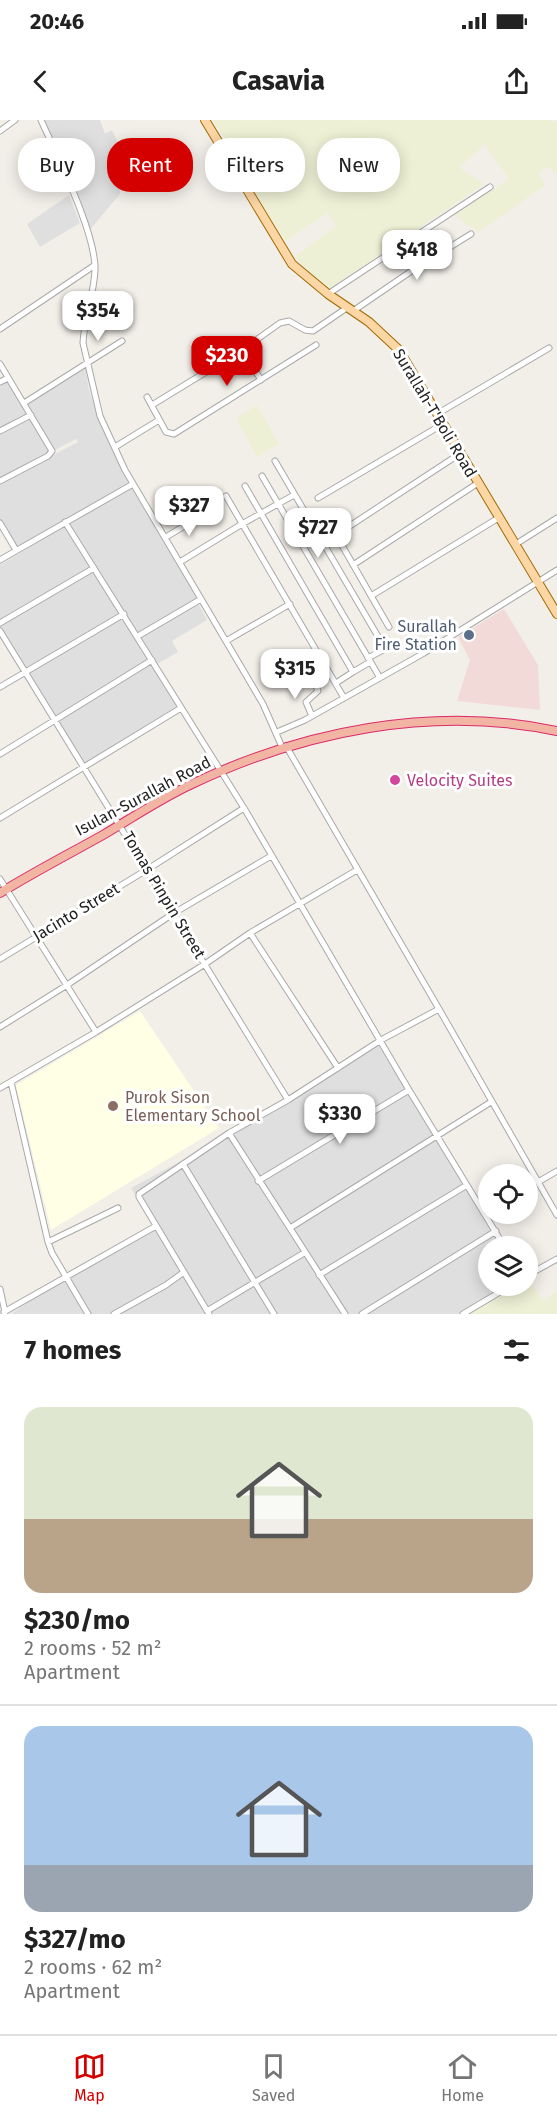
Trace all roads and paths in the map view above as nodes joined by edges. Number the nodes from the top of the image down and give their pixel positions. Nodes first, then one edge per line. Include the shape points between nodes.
1 (15, 120) edge
2 (40, 120) edge
3 (205, 120) edge
4 (0, 131) edge
5 (490, 187) dead end
6 (471, 234) dead end
7 (94, 265) junction
8 (328, 294) junction
9 (350, 309) junction
10 (0, 329) edge
11 (122, 341) dead end
12 (316, 345) dead end
13 (549, 348) dead end
14 (242, 350) junction
15 (0, 364) edge
16 (86, 364) junction
17 (8, 378) junction
18 (261, 380) junction
19 (0, 382) edge
20 (147, 397) dead end
21 (24, 403) junction
22 (152, 405) junction
23 (437, 414) junction
24 (32, 415) junction
25 (159, 420) junction
26 (443, 424) junction
27 (0, 431) edge
28 (115, 447) junction
29 (461, 453) junction
30 (275, 461) dead end
31 (261, 476) dead end
32 (0, 481) edge
33 (478, 483) junction
34 (133, 484) junction
35 (245, 486) dead end
36 (294, 495) junction
37 (226, 496) dead end
38 (318, 498) dead end
39 (277, 504) junction
40 (260, 513) junction
41 (201, 516) dead end
42 (500, 517) junction
43 (557, 518) edge
44 (65, 522) junction
45 (0, 523) edge
46 (242, 524) junction
47 (166, 537) junction
48 (516, 544) junction
49 (16, 550) junction
50 (0, 560) edge
51 (180, 562) junction
52 (352, 565) junction
53 (94, 568) junction
54 (557, 570) edge
55 (538, 583) junction
56 (371, 596) junction
57 (201, 599) junction
58 (290, 604) junction
59 (124, 614) junction
60 (557, 614) edge
61 (0, 623) edge
62 (389, 627) dead end
63 (0, 631) edge
64 (138, 636) junction
65 (226, 641) junction
66 (152, 660) junction
67 (369, 660) junction
68 (24, 672) junction
69 (353, 672) junction
70 (312, 677) dead end
71 (380, 678) junction
72 (336, 684) junction
73 (0, 687) edge
74 (344, 698) junction
75 (181, 708) junction
76 (312, 716) junction
77 (54, 719) junction
78 (557, 731) edge
79 (277, 732) junction
80 (284, 747) junction
81 (0, 754) edge
82 (83, 767) junction
83 (221, 771) junction
84 (244, 808) junction
85 (0, 818) edge
86 (121, 825) junction
87 (271, 856) junction
88 (148, 869) junction
89 (357, 870) junction
90 (0, 879) edge
91 (3, 891) edge
92 (299, 903) junction
93 (174, 913) junction
94 (250, 933) junction
95 (36, 937) junction
96 (0, 959) edge
97 (206, 964) junction
98 (68, 985) junction
99 (440, 1009) junction
100 (0, 1027) edge
101 (96, 1032) junction
102 (381, 1040) junction
103 (338, 1068) junction
104 (11, 1082) junction
105 (0, 1088) edge
106 (409, 1090) junction
107 (288, 1100) junction
108 (491, 1102) junction
109 (229, 1133) junction
110 (437, 1136) junction
111 (183, 1164) junction
112 (527, 1164) edge
113 (557, 1171) edge
114 (258, 1181) junction
115 (538, 1182) joint
116 (467, 1185) junction
117 (557, 1200) edge
118 (551, 1204) junction
119 (118, 1208) dead end
120 (557, 1215) edge
121 (156, 1226) junction
122 (290, 1228) junction
123 (496, 1232) junction
124 (498, 1236) edge
125 (48, 1242) junction
126 (304, 1253) junction
127 (557, 1258) edge
128 (538, 1269) edge
129 (184, 1272) junction
130 (319, 1275) junction
131 (67, 1278) junction
132 (256, 1282) junction
133 (0, 1289) edge
134 (493, 1296) edge
135 (208, 1312) edge
136 (5, 1313) edge
137 (88, 1314) edge
138 (114, 1314) edge
139 (274, 1314) edge
140 (345, 1314) edge
141 (362, 1314) edge
142 (463, 1314) edge

1 - 4 street
2 - 7 street via 84,224
3 - 8 main road, Surallah-T'Boli Road via 281,249 306,278
5 - 8 street
6 - 9 street
7 - 10 street
7 - 16 street via 94,286 84,331
8 - 9 main road, Surallah-T'Boli Road
9 - 14 street via 313,332 283,321
9 - 23 main road, Surallah-T'Boli Road via 399,350
11 - 16 street
12 - 18 street
13 - 23 street
14 - 18 street
14 - 22 street
15 - 17 street
16 - 21 street
16 - 28 street via 100,416
17 - 19 street
17 - 21 street
18 - 25 street via 174,434 166,432
20 - 22 street
21 - 24 street
22 - 25 street
23 - 26 main road, Surallah-T'Boli Road
24 - 27 street
24 - 32 street via 51,453
25 - 28 street
26 - 29 main road, Surallah-T'Boli Road
26 - 38 street
28 - 34 street
29 - 33 main road, Surallah-T'Boli Road
29 - 52 street via 337,534
30 - 36 street
31 - 39 street
33 - 42 main road, Surallah-T'Boli Road
33 - 52 street
34 - 44 street
34 - 47 street
35 - 40 street
36 - 39 street
36 - 67 street via 383,645 383,650
37 - 46 street
39 - 40 street
39 - 67 street
40 - 46 street
40 - 69 street
41 - 47 street
42 - 48 main road, Surallah-T'Boli Road
42 - 56 street
43 - 48 street
44 - 49 street
44 - 53 street
45 - 49 street
46 - 51 street
46 - 58 street
47 - 51 street
48 - 55 main road, Surallah-T'Boli Road
49 - 50 street
51 - 57 street
52 - 56 street
53 - 59 street
53 - 61 street
54 - 55 street
55 - 60 main road, Surallah-T'Boli Road
55 - 71 street
56 - 62 street
57 - 64 street
57 - 65 street
58 - 65 street
58 - 72 street
59 - 64 street
59 - 68 street
63 - 68 street, Tomas Pinpin Street
64 - 66 street
65 - 79 street
66 - 75 street
66 - 77 street
67 - 69 street
67 - 71 street
68 - 73 street
68 - 77 street, Tomas Pinpin Street
69 - 72 street
70 - 76 street via 318,691 306,702
71 - 74 street
72 - 74 street
74 - 76 street
75 - 82 street
75 - 83 street
76 - 79 street
77 - 81 street
77 - 82 street, Tomas Pinpin Street
78 - 80 highway, Isulan-Surallah Road via 448,720 391,725
79 - 80 street
80 - 83 highway, Isulan-Surallah Road
80 - 89 street
82 - 85 street
82 - 86 street, Tomas Pinpin Street
83 - 84 street
83 - 86 highway, Isulan-Surallah Road
84 - 87 street
84 - 88 street, Jacinto Street
86 - 88 street, Tomas Pinpin Street
86 - 91 highway, Isulan-Surallah Road
87 - 92 street
87 - 93 street
88 - 93 street, Tomas Pinpin Street
88 - 95 street, Jacinto Street
89 - 92 street
89 - 99 street
90 - 91 street
91 - 95 street
92 - 94 street
92 - 102 street
93 - 97 street, Tomas Pinpin Street
93 - 98 street
94 - 97 street
94 - 103 street
95 - 96 street, Jacinto Street
95 - 98 street
97 - 101 street
97 - 107 street, Tomas Pinpin Street
98 - 100 street
98 - 101 street
99 - 102 street
99 - 108 street
101 - 104 street
102 - 103 street
102 - 106 street
103 - 107 street
104 - 105 street
104 - 125 street
106 - 110 street
106 - 114 street
107 - 109 street
108 - 110 street
108 - 112 street
109 - 111 street
109 - 114 street
110 - 116 street
110 - 122 street
111 - 121 street via 139,1194
111 - 132 street
113 - 115 street
114 - 122 street
115 - 118 street
116 - 123 street
116 - 130 street
117 - 118 street
118 - 120 street
119 - 125 street
121 - 129 street
121 - 131 street
122 - 126 street
123 - 124 street
123 - 141 street
125 - 131 street
126 - 130 street
126 - 132 street
127 - 128 street
129 - 135 street
129 - 138 street
130 - 140 street
131 - 136 street
131 - 137 street
132 - 135 street
132 - 139 street
133 - 136 street
134 - 142 street

